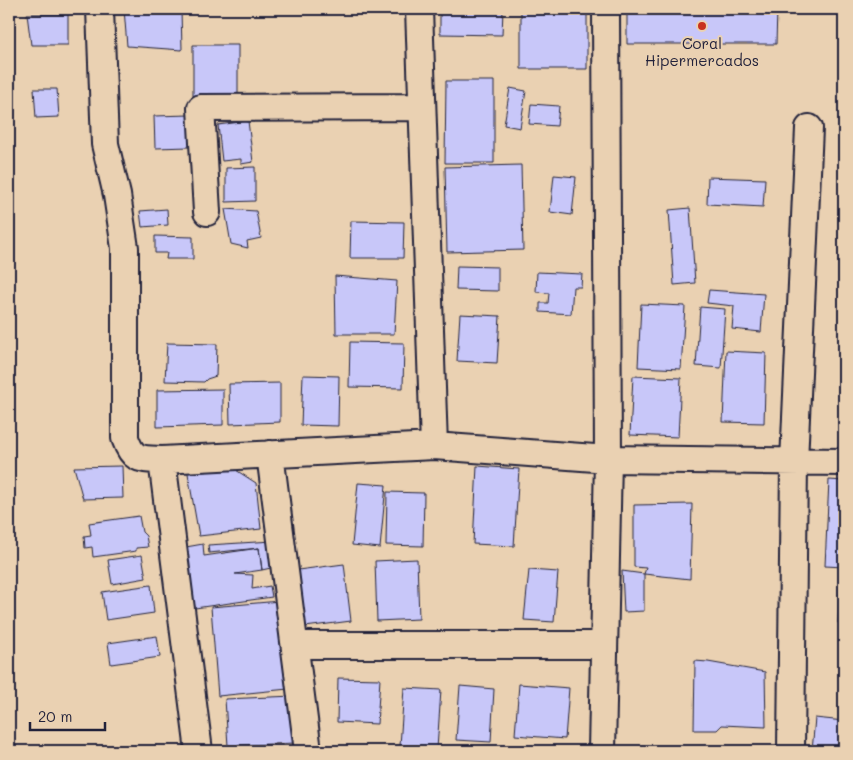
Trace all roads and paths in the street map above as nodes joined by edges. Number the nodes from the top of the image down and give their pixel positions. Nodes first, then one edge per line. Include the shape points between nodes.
1 (100, 9) edge
2 (419, 9) edge
3 (606, 9) edge
4 (422, 107) junction
5 (809, 128) dead end
6 (207, 212) dead end
7 (434, 446) junction
8 (270, 454) junction
9 (608, 459) junction
10 (162, 460) junction
11 (794, 462) junction
12 (844, 462) edge
13 (295, 645) junction
14 (604, 645) junction
15 (199, 751) edge
16 (308, 751) edge
17 (602, 751) edge
18 (791, 751) edge

1 - 10 street via 105,144 125,248 125,438 130,452 138,459
2 - 4 street
3 - 9 street
4 - 6 street via 201,108
4 - 7 street
5 - 11 street
7 - 8 street
7 - 9 street
8 - 10 street
8 - 13 street
9 - 11 street
9 - 14 street
10 - 15 street
11 - 12 street
11 - 18 street
13 - 14 street
13 - 16 street
14 - 17 street

